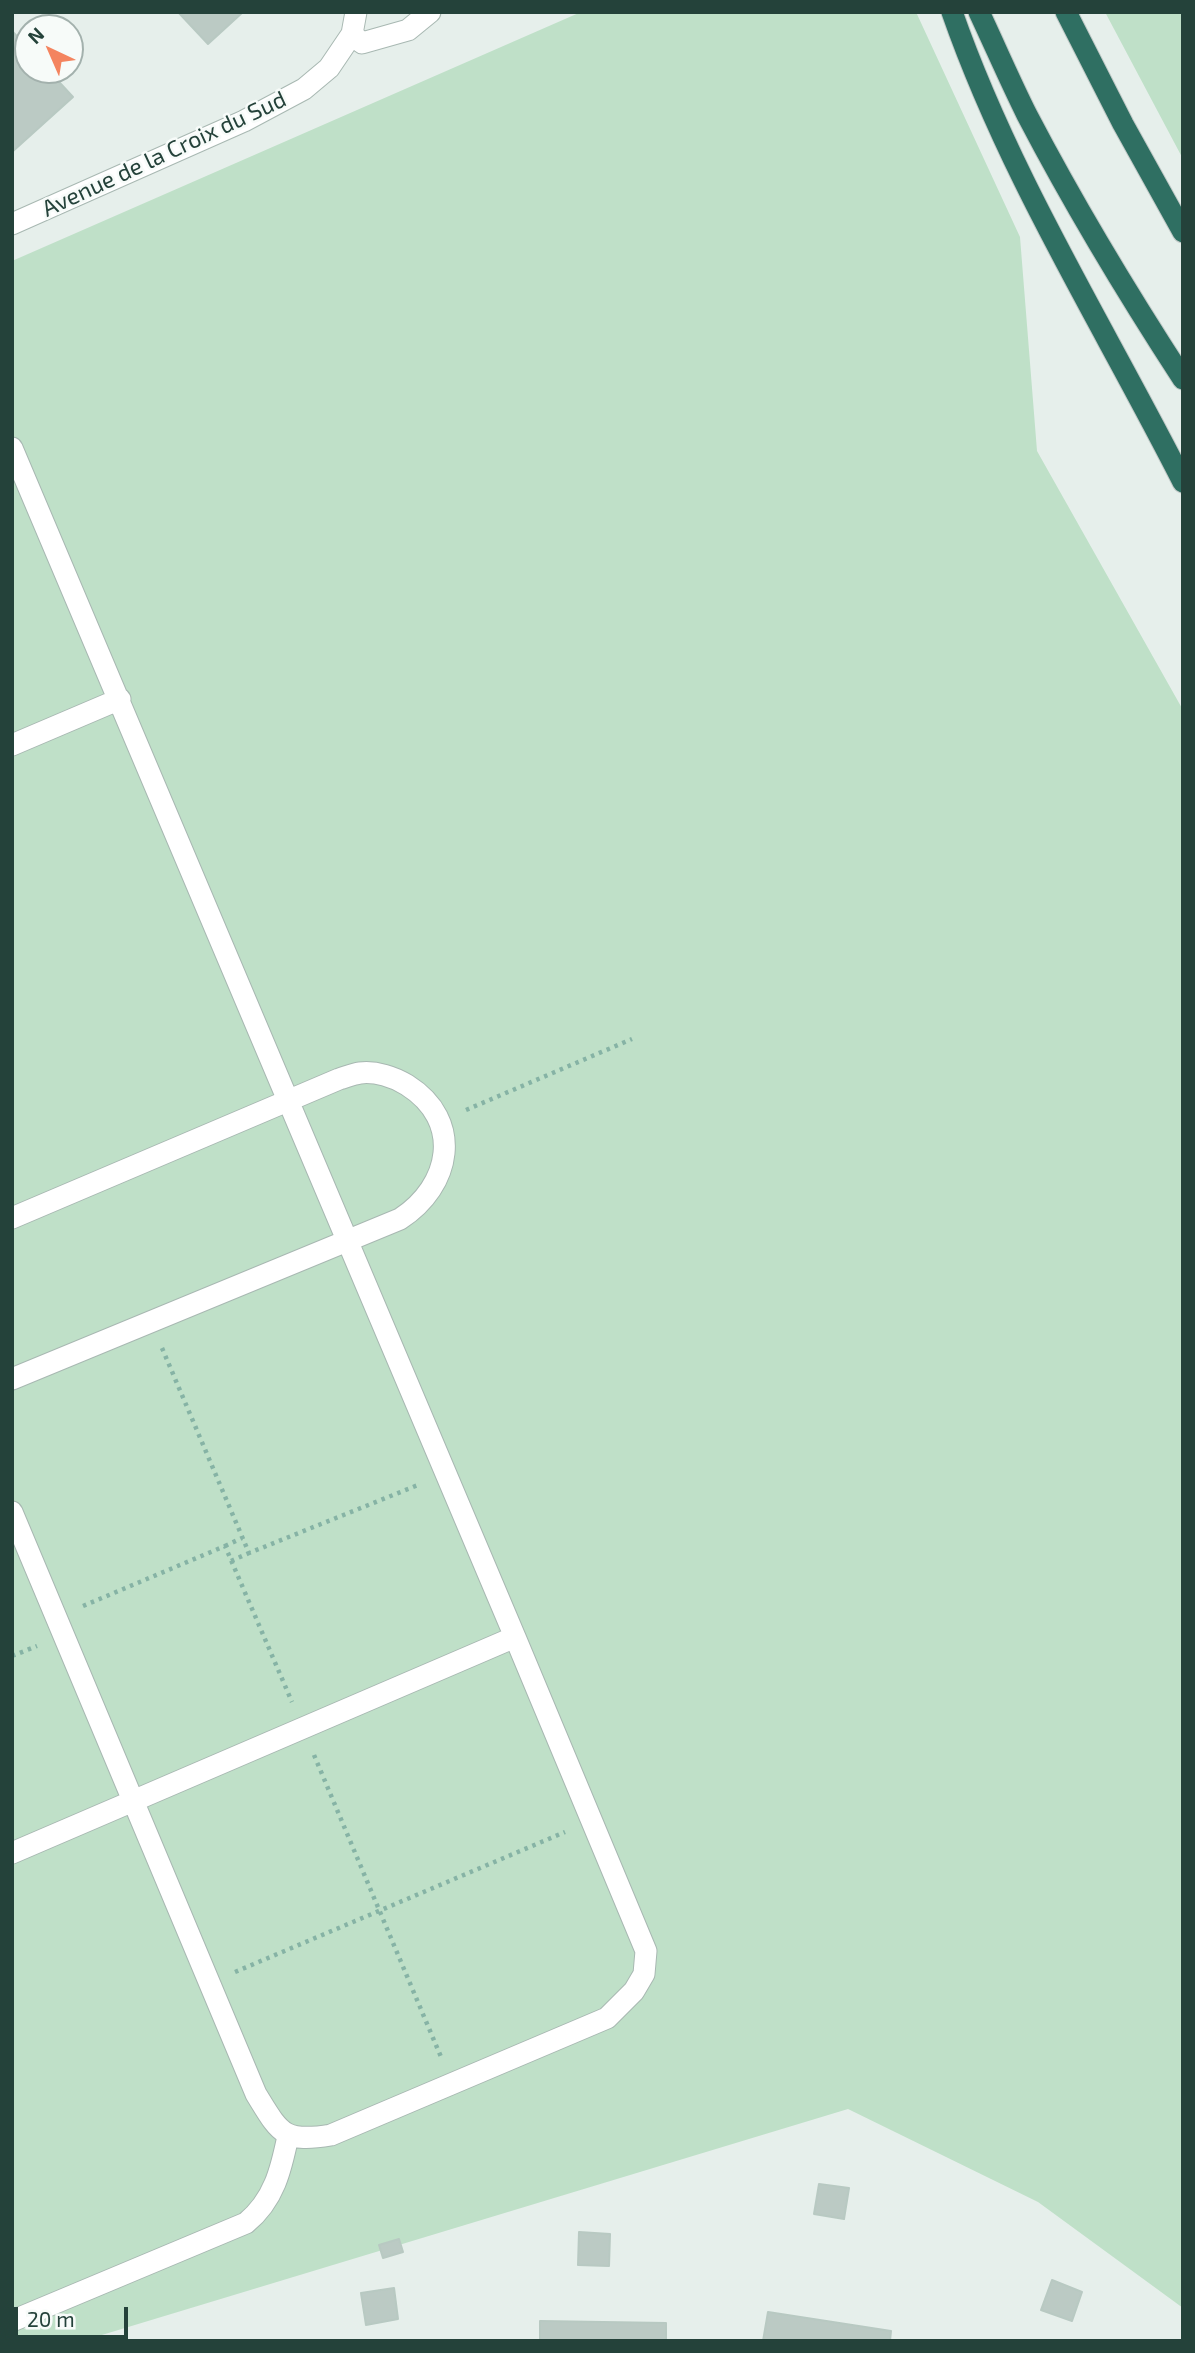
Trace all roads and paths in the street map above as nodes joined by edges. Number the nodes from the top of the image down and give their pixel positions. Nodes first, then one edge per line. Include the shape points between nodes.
1 (356, 12) edge
2 (429, 12) edge
3 (952, 12) edge
4 (979, 12) edge
5 (1066, 12) edge
6 (352, 34) junction
7 (12, 224) edge
8 (1183, 232) edge
9 (1183, 379) edge
10 (12, 448) edge
11 (1183, 482) edge
12 (120, 699) junction
13 (12, 745) edge
14 (632, 1040) dead end
15 (289, 1100) junction
16 (440, 1122) junction
17 (12, 1218) edge
18 (348, 1241) junction
19 (151, 1322) junction
20 (12, 1379) edge
21 (447, 1474) junction
22 (12, 1512) edge
23 (242, 1538) junction
24 (225, 1546) dead end
25 (249, 1553) junction
26 (231, 1560) dead end
27 (515, 1637) junction
28 (135, 1802) junction
29 (592, 1821) junction
30 (12, 1853) edge
31 (210, 1983) junction
32 (288, 2136) junction
33 (12, 2321) edge

1 - 6 street, Avenue de la Croix du Sud
2 - 6 street via 408,30 362,43
3 - 11 highway via 992,116 1029,194
4 - 9 highway via 1063,183
5 - 8 highway
6 - 7 street, Avenue de la Croix du Sud via 329,68 304,89 244,121
10 - 12 street
12 - 13 street
12 - 15 street
14 - 16 path
15 - 16 street via 359,1073 388,1076 415,1090
15 - 17 street
15 - 18 street
16 - 18 street via 444,1161 425,1199 400,1219
18 - 19 street
18 - 21 street
19 - 20 street
19 - 23 path
21 - 25 path
21 - 27 street
22 - 28 street
23 - 24 path
23 - 25 path
25 - 26 path
27 - 28 street
27 - 29 street
28 - 30 street
28 - 31 street
29 - 31 path
29 - 32 street via 646,1951 644,1974 623,2004 607,2018 331,2135
31 - 32 street via 256,2094 273,2123
32 - 33 street via 272,2192 246,2223

